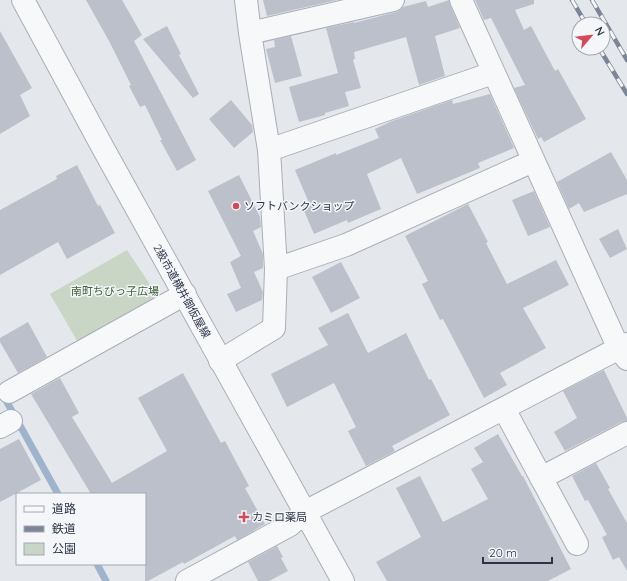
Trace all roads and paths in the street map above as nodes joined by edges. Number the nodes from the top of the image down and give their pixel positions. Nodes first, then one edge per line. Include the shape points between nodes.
1 (23, 0) edge
2 (246, 0) edge
3 (393, 0) edge
4 (461, 0) edge
5 (250, 33) junction
6 (493, 73) junction
7 (269, 150) junction
8 (533, 161) junction
9 (276, 269) junction
10 (185, 294) junction
11 (624, 350) edge
12 (220, 360) junction
13 (9, 392) dead end
14 (504, 408) junction
15 (627, 433) edge
16 (541, 478) junction
17 (305, 512) junction
18 (577, 544) dead end
19 (187, 581) edge
20 (343, 581) edge

1 - 10 street, 2級市道横井御仮屋線
2 - 5 street
3 - 5 street
4 - 6 street
5 - 7 street
6 - 7 street
6 - 8 street
7 - 9 street
8 - 9 street via 346,245
8 - 11 street
9 - 12 street via 274,328
10 - 12 street, 2級市道横井御仮屋線
10 - 13 street
11 - 14 street
12 - 17 street, 2級市道横井御仮屋線
14 - 16 street
14 - 17 street
15 - 16 street
16 - 18 street
17 - 19 street via 290,525
17 - 20 street, 2級市道横井御仮屋線

